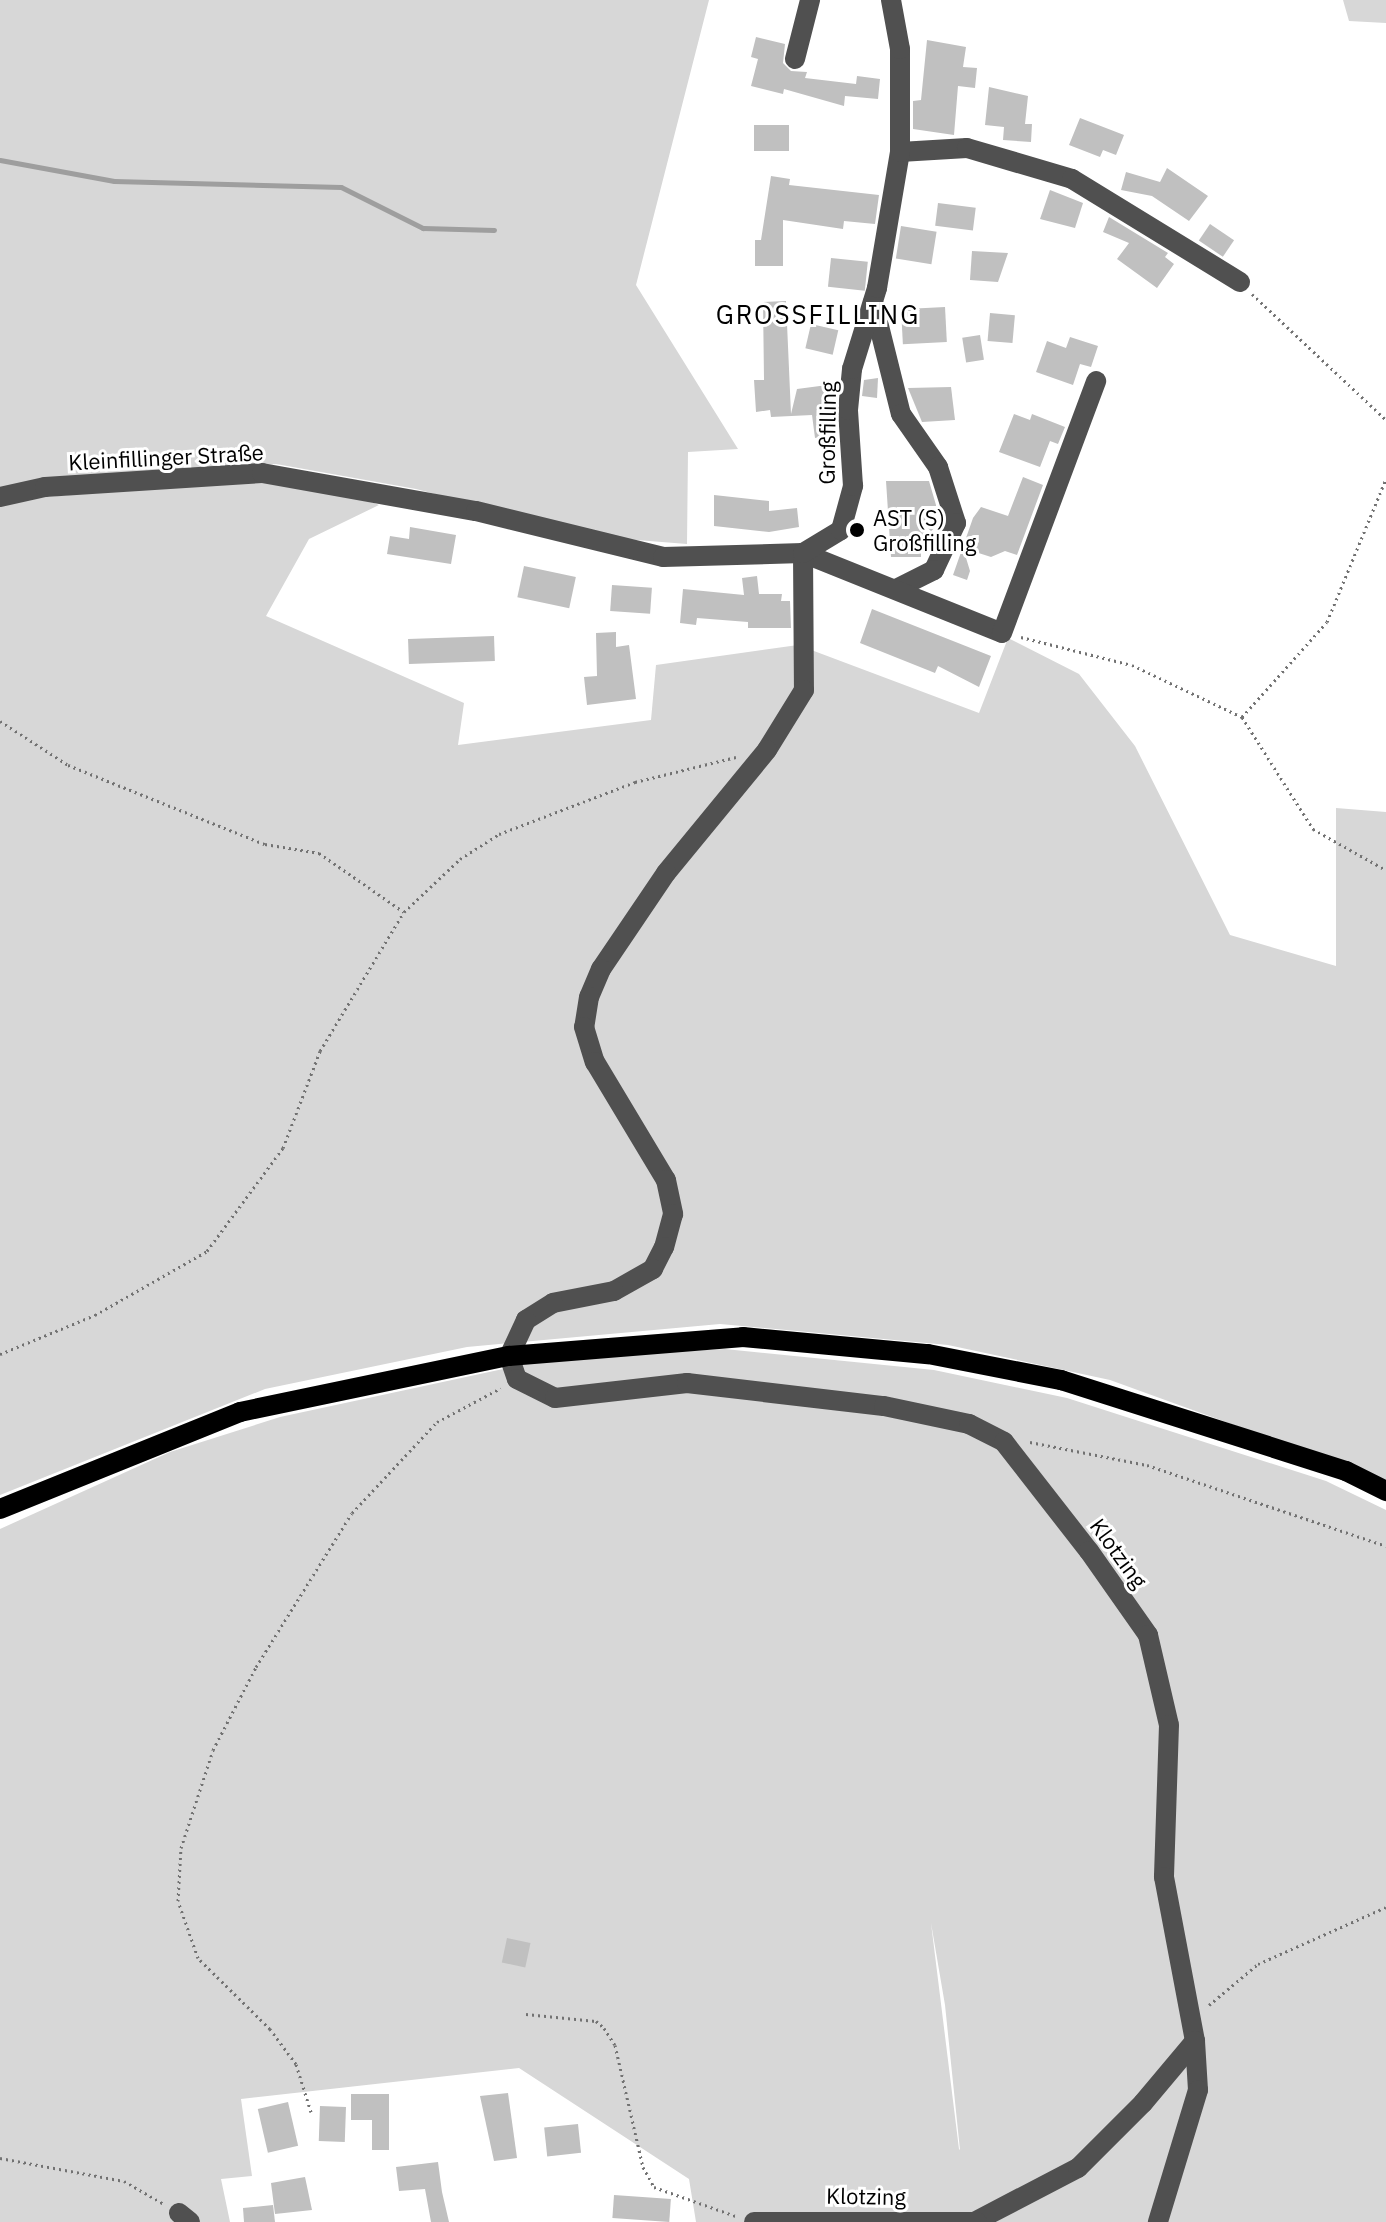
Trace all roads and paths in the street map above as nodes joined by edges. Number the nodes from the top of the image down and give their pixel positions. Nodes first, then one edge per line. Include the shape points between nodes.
1 (810, 0) edge
2 (891, 0) edge
3 (795, 59) dead end
4 (900, 152) junction
5 (1240, 282) joint
6 (873, 301) junction
7 (1096, 381) dead end
8 (1386, 420) edge
9 (1386, 479) edge
10 (0, 497) edge
11 (476, 511) joint
12 (803, 553) junction
13 (898, 588) junction
14 (1002, 633) junction
15 (1242, 717) junction
16 (0, 721) edge
17 (738, 757) dead end
18 (1386, 870) edge
19 (404, 912) junction
20 (0, 1354) edge
21 (509, 1356) junction
22 (517, 1379) junction
23 (1004, 1442) junction
24 (1386, 1491) edge
25 (0, 1509) edge
26 (1386, 1546) edge
27 (1386, 1907) edge
28 (526, 2014) dead end
29 (1193, 2031) junction
30 (311, 2112) dead end
31 (0, 2158) edge
32 (185, 2218) edge
33 (746, 2220) edge
34 (976, 2222) edge
35 (1158, 2222) edge

1 - 3 street
2 - 4 street, Großfilling via 900,49
4 - 5 street via 967,148 1072,179
4 - 6 street, Großfilling
5 - 8 path
6 - 12 street, Großfilling via 852,369 848,410 853,486 841,530
6 - 13 street via 901,414 938,467 956,523 934,570
7 - 14 street
9 - 15 path via 1327,622
10 - 11 street, Kleinfillinger Straße via 45,487 262,473
11 - 12 street, Großfilling via 663,557
12 - 13 street, Großfilling
12 - 21 street via 804,690 767,750 666,873 601,969 589,997 584,1027 595,1062 666,1180 673,1214 664,1247 653,1269 614,1291 553,1303 526,1320
13 - 14 street, Großfilling
14 - 15 path via 1132,665
15 - 18 path via 1313,829
16 - 19 path via 68,765 265,844 319,853
17 - 19 path via 635,782 499,834 460,859
19 - 20 path via 320,1051 283,1148 207,1251 95,1315
21 - 22 street
21 - 24 main road via 743,1337 928,1354 1061,1380 1155,1407 1346,1471
21 - 25 main road via 240,1412
22 - 23 street, Klotzing via 555,1398 687,1383 884,1406 969,1424
22 - 30 path via 437,1422 352,1513 256,1667 213,1750 181,1848 178,1901 198,1958 270,2029 296,2064
23 - 26 path via 1074,1447 1147,1465
23 - 29 street, Klotzing via 1148,1635 1169,1725 1164,1877
27 - 29 path via 1258,1964
28 - 33 path via 596,2021 604,2028 615,2045 643,2167 654,2187
29 - 34 street via 1143,2103 1078,2168
29 - 35 street, Klotzing via 1198,2090
31 - 32 path via 124,2181
33 - 34 street, Klotzing

